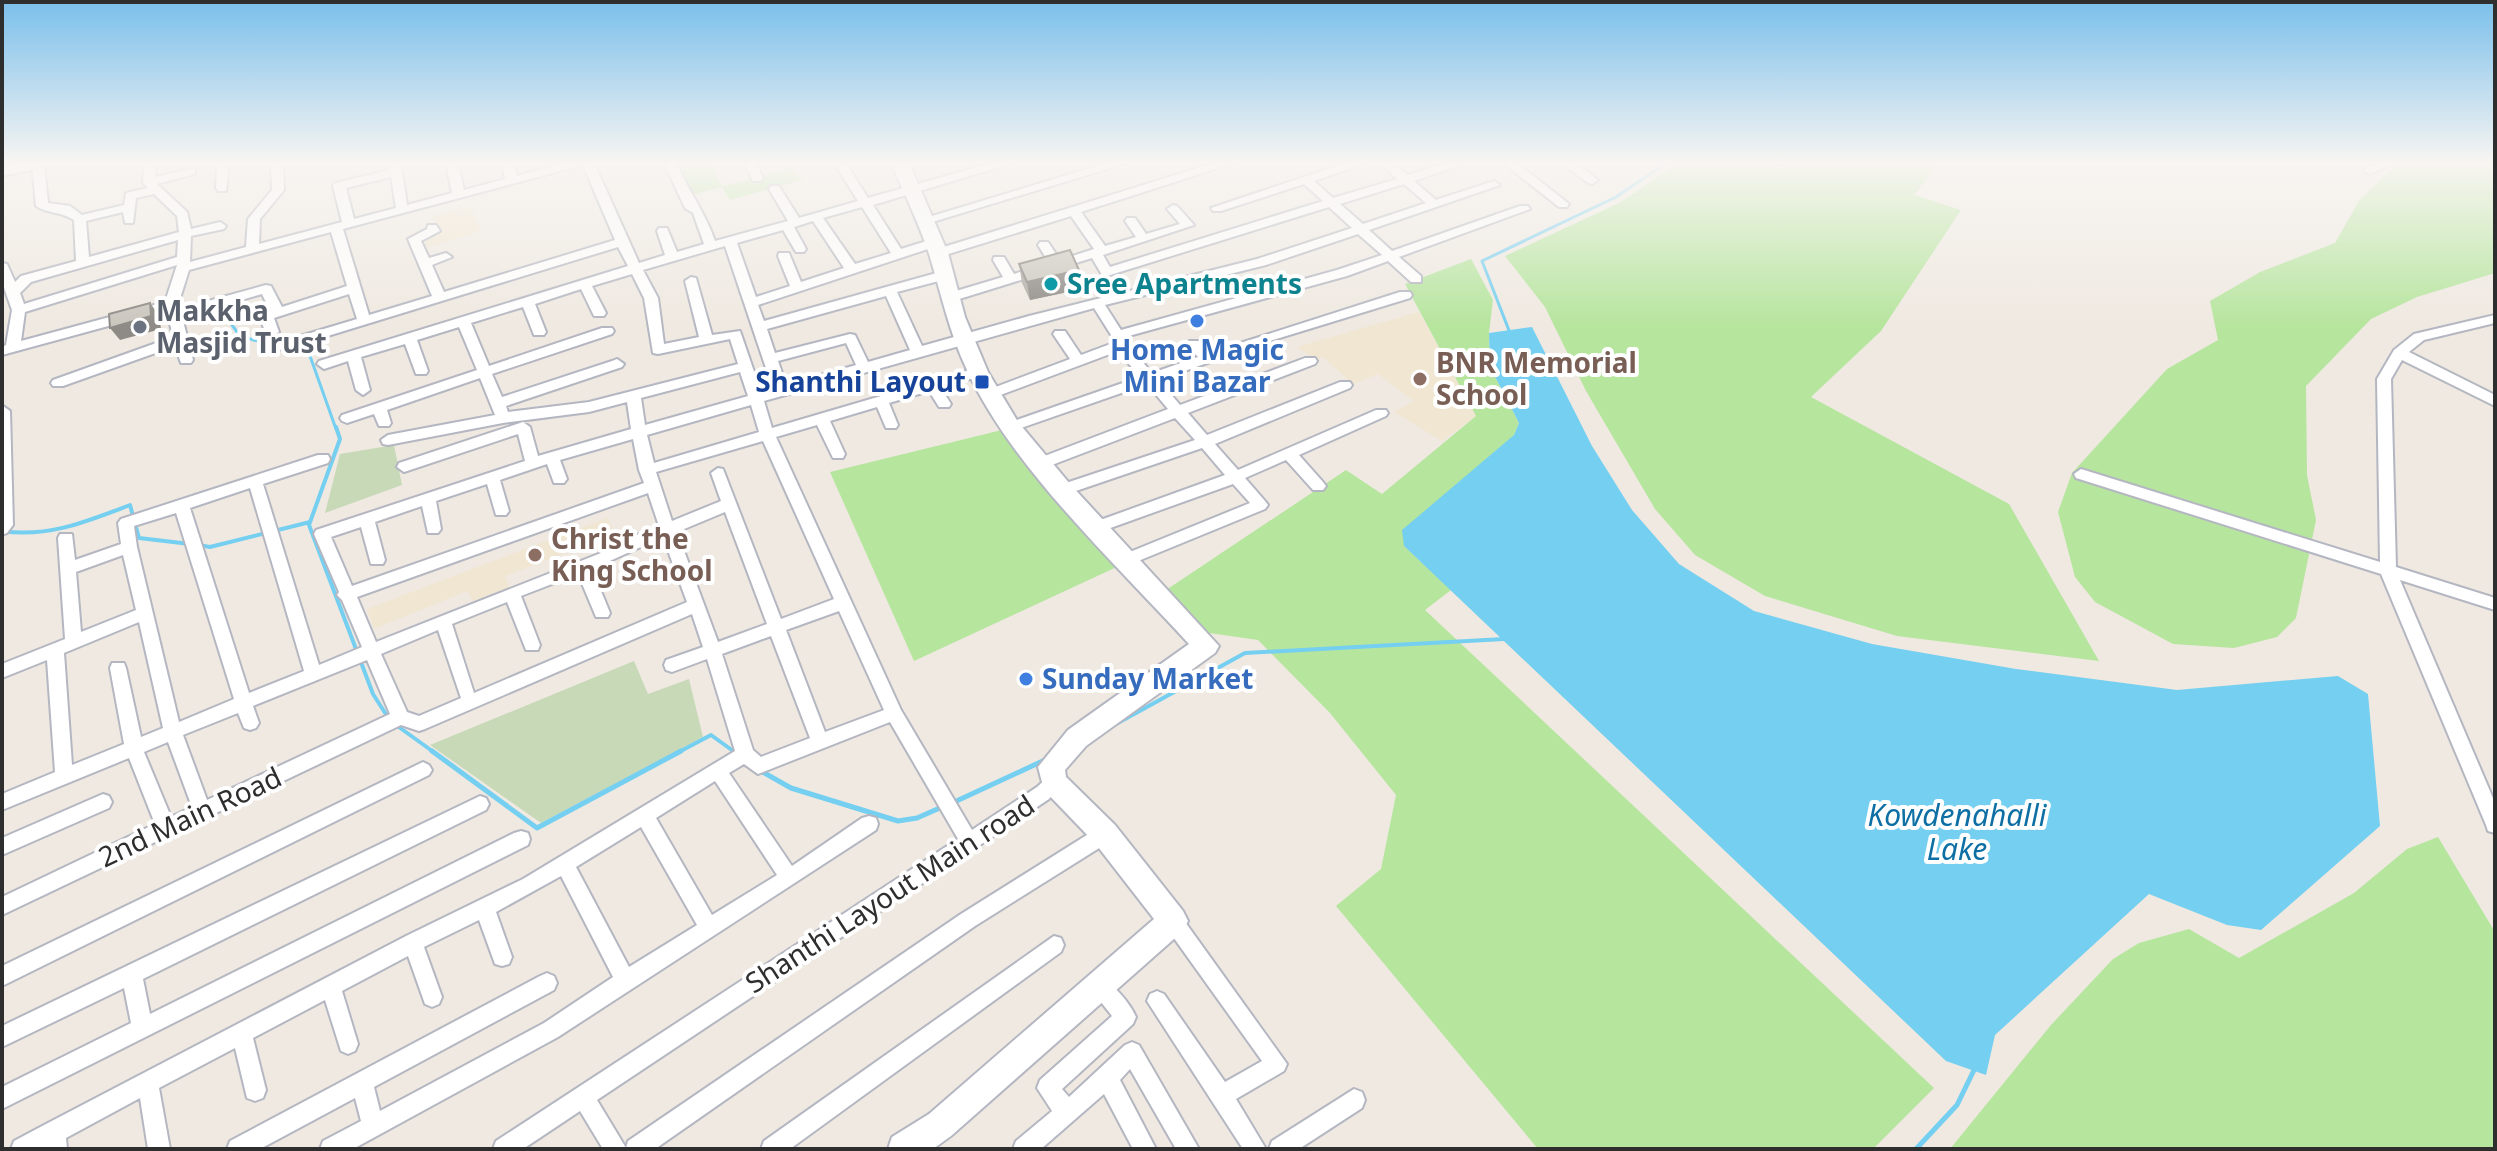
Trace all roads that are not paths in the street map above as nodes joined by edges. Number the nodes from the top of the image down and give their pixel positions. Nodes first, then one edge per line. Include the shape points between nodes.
1 (77, 217) edge
2 (102, 217) edge
3 (183, 217) edge
4 (256, 217) edge
5 (341, 217) edge
6 (377, 217) edge
7 (611, 217) edge
8 (700, 217) edge
9 (788, 217) edge
10 (816, 217) joint
11 (875, 217) edge
12 (924, 217) edge
13 (936, 217) edge
14 (1064, 217) edge
15 (1078, 217) edge
16 (1180, 217) edge
17 (1292, 217) edge
18 (1348, 217) edge
19 (1399, 217) edge
20 (1501, 217) edge
21 (80, 219) junction
22 (925, 220) junction
23 (1131, 221) dead end
24 (791, 224) junction
25 (220, 226) dead end
26 (342, 226) junction
27 (432, 228) dead end
28 (1362, 229) junction
29 (663, 231) dead end
30 (185, 234) junction
31 (1143, 238) junction
32 (730, 241) junction
33 (622, 242) junction
34 (1044, 245) dead end
35 (711, 246) junction
36 (800, 249) dead end
37 (252, 250) junction
38 (1099, 252) junction
39 (898, 254) junction
40 (1391, 254) junction
41 (784, 256) dead end
42 (446, 257) dead end
43 (672, 257) junction
44 (999, 260) dead end
45 (83, 263) junction
46 (425, 263) junction
47 (184, 264) junction
48 (1057, 265) junction
49 (2, 267) edge
50 (942, 267) junction
51 (635, 270) junction
52 (852, 270) junction
53 (1011, 279) junction
54 (1416, 279) dead end
55 (691, 281) dead end
56 (585, 284) junction
57 (354, 288) junction
58 (797, 288) junction
59 (890, 291) junction
60 (13, 292) junction
61 (1405, 295) dead end
62 (440, 298) junction
63 (528, 303) junction
64 (750, 303) junction
65 (1097, 303) junction
66 (19, 310) junction
67 (172, 310) junction
68 (278, 313) junction
69 (599, 313) dead end
70 (2495, 319) edge
71 (364, 321) junction
72 (464, 322) junction
73 (758, 327) junction
74 (607, 331) dead end
75 (272, 332) dead end
76 (539, 332) dead end
77 (1060, 334) dead end
78 (706, 339) junction
79 (178, 340) junction
80 (410, 340) junction
81 (966, 340) junction
82 (1119, 340) junction
83 (1194, 344) dead end
84 (282, 346) dead end
85 (8, 349) edge
86 (918, 353) junction
87 (2399, 353) junction
88 (354, 356) junction
89 (769, 359) junction
90 (186, 360) dead end
91 (1208, 360) junction
92 (1310, 361) dead end
93 (1079, 362) junction
94 (324, 364) dead end
95 (617, 364) dead end
96 (746, 366) junction
97 (865, 369) junction
98 (421, 371) dead end
99 (485, 372) junction
100 (978, 372) junction
101 (1151, 380) junction
102 (58, 383) dead end
103 (932, 385) junction
104 (1345, 385) dead end
105 (363, 390) dead end
106 (782, 393) junction
107 (990, 394) junction
108 (634, 397) junction
109 (756, 400) junction
110 (881, 400) junction
111 (2495, 401) edge
112 (944, 404) dead end
113 (379, 407) junction
114 (3, 411) edge
115 (1178, 411) junction
116 (1381, 413) dead end
117 (347, 418) dead end
118 (503, 418) junction
119 (821, 418) junction
120 (384, 423) dead end
121 (891, 425) dead end
122 (1010, 427) junction
123 (637, 433) junction
124 (767, 434) junction
125 (3, 440) edge
126 (388, 440) dead end
127 (1205, 442) junction
128 (838, 454) dead end
129 (1289, 454) junction
130 (552, 457) junction
131 (323, 459) dead end
132 (533, 464) junction
133 (1039, 464) junction
134 (404, 467) dead end
135 (646, 470) junction
136 (718, 473) dead end
137 (2081, 474) dead end
138 (492, 476) junction
139 (1235, 477) junction
140 (559, 479) dead end
141 (255, 481) junction
142 (651, 486) junction
143 (1318, 486) dead end
144 (1062, 490) junction
145 (428, 498) junction
146 (729, 504) junction
147 (181, 505) junction
148 (501, 511) dead end
149 (367, 519) junction
150 (1097, 527) junction
151 (669, 528) junction
152 (2, 529) edge
153 (433, 529) dead end
154 (66, 538) dead end
155 (129, 547) junction
156 (377, 560) dead end
157 (1126, 560) junction
158 (582, 565) junction
159 (70, 568) junction
160 (2388, 571) junction
161 (512, 593) junction
162 (345, 595) junction
163 (845, 602) junction
164 (2495, 604) edge
165 (697, 605) junction
166 (145, 613) junction
167 (602, 613) dead end
168 (443, 621) junction
169 (777, 627) junction
170 (73, 641) junction
171 (532, 645) dead end
172 (55, 649) junction
173 (714, 650) junction
174 (368, 652) junction
175 (672, 665) dead end
176 (118, 668) dead end
177 (2, 671) edge
178 (313, 674) junction
179 (466, 693) dead end
180 (244, 703) junction
181 (894, 713) junction
182 (400, 717) junction
183 (250, 723) dead end
184 (173, 732) junction
185 (820, 742) junction
186 (134, 748) junction
187 (745, 754) junction
188 (423, 770) dead end
189 (719, 772) junction
190 (64, 776) junction
191 (1054, 782) junction
192 (2, 802) edge
193 (103, 802) dead end
194 (2490, 802) edge
195 (480, 804) dead end
196 (202, 810) junction
197 (644, 815) junction
198 (869, 824) dead end
199 (2495, 825) edge
200 (166, 828) junction
201 (1105, 834) junction
202 (521, 839) dead end
203 (969, 841) junction
204 (2, 847) edge
205 (564, 863) junction
206 (789, 878) junction
207 (2, 906) edge
208 (485, 908) junction
209 (1173, 921) junction
210 (709, 928) junction
211 (413, 943) junction
212 (1054, 945) dead end
213 (502, 957) dead end
214 (132, 975) junction
215 (2, 976) edge
216 (625, 980) junction
217 (547, 983) dead end
218 (331, 986) junction
219 (1099, 987) junction
220 (432, 997) dead end
221 (1157, 1001) dead end
222 (142, 1028) junction
223 (242, 1034) junction
224 (2, 1037) edge
225 (348, 1044) dead end
226 (1107, 1078) junction
227 (148, 1083) junction
228 (362, 1083) junction
229 (255, 1090) dead end
230 (1222, 1096) junction
231 (583, 1097) junction
232 (2, 1098) edge
233 (1354, 1100) dead end
234 (1068, 1113) junction
235 (373, 1126) junction
236 (55, 1141) edge
237 (508, 1148) edge
238 (22, 1149) edge
239 (159, 1149) edge
240 (238, 1149) edge
241 (331, 1149) edge
242 (615, 1149) edge
243 (636, 1149) edge
244 (772, 1149) edge
245 (904, 1149) edge
246 (1024, 1149) edge
247 (1145, 1149) edge
248 (1187, 1149) edge
249 (1255, 1149) edge
250 (1280, 1149) edge

1 - 21 street
2 - 21 street
3 - 30 street
4 - 37 street
5 - 26 street
6 - 26 street
7 - 33 street
8 - 35 street
9 - 24 street
10 - 24 street
10 - 52 street
11 - 39 street
12 - 22 street, Shanthi Layout Main road
13 - 22 street
14 - 50 street
15 - 38 street
16 - 31 street via 1188,225
17 - 38 street via 1107,272
18 - 28 street
19 - 28 street
20 - 40 street
21 - 45 street
22 - 50 street, Shanthi Layout Main road
23 - 31 street
24 - 32 street
24 - 36 street
25 - 30 street
26 - 37 street
26 - 57 street
27 - 46 street via 414,239
28 - 40 street
28 - 65 street via 1261,262
29 - 43 street
30 - 45 street
30 - 47 street
31 - 38 street
32 - 35 street
32 - 64 street
33 - 51 street
33 - 62 street
34 - 48 street
35 - 43 street
37 - 47 street
38 - 48 street
39 - 50 street
39 - 52 street
40 - 54 street
40 - 82 street
41 - 58 street
42 - 46 street
43 - 51 street
44 - 53 street
45 - 60 street via 26,279
46 - 62 street
47 - 66 street
47 - 67 street
48 - 53 street
49 - 60 street
50 - 53 street
50 - 59 street
50 - 81 street, Shanthi Layout Main road
51 - 56 street
51 - 78 street via 651,298 658,350
52 - 58 street
55 - 78 street
56 - 63 street
56 - 69 street
57 - 68 street
57 - 71 street
58 - 64 street
59 - 73 street
59 - 86 street
60 - 66 street
61 - 91 street
62 - 71 street
63 - 72 street
63 - 76 street
64 - 73 street
65 - 81 street
65 - 82 street
66 - 85 street
67 - 68 street via 266,289
67 - 79 street
67 - 85 street
68 - 75 street via 267,316
70 - 87 street via 2419,337
71 - 84 street
72 - 80 street
72 - 99 street
73 - 89 street
74 - 99 street
77 - 93 street
78 - 96 street via 735,334
79 - 90 street
79 - 102 street
80 - 88 street
80 - 98 street
81 - 86 street
81 - 100 street, Shanthi Layout Main road
82 - 93 street
82 - 101 street
83 - 91 street
86 - 97 street
87 - 111 street
87 - 160 street via 2384,379
88 - 94 street
88 - 105 street
89 - 97 street via 850,338
89 - 106 street
91 - 101 street
92 - 115 street
93 - 107 street
95 - 118 street
96 - 108 street
96 - 109 street
97 - 106 street
99 - 113 street
99 - 118 street
100 - 103 street
100 - 107 street, Shanthi Layout Main road
101 - 115 street
101 - 122 street
103 - 110 street
103 - 112 street
104 - 127 street
106 - 109 street
107 - 122 street, Shanthi Layout Main road
108 - 118 street
108 - 123 street
109 - 123 street
109 - 124 street
110 - 119 street
110 - 121 street
113 - 117 street
113 - 120 street
114 - 125 street
115 - 127 street
115 - 133 street
116 - 129 street
118 - 126 street
118 - 132 street via 523,427
118 - 134 street
119 - 124 street
119 - 128 street
122 - 133 street, Shanthi Layout Main road
123 - 130 street
123 - 135 street
124 - 135 street
124 - 163 street
125 - 152 street
127 - 139 street
127 - 144 street
129 - 139 street
129 - 143 street
130 - 132 street
130 - 140 street
131 - 141 street
132 - 138 street
133 - 144 street, Shanthi Layout Main road
135 - 142 street
136 - 146 street
137 - 160 street
138 - 145 street
138 - 148 street
139 - 150 street
139 - 157 street via 1260,505
141 - 147 street
141 - 178 street
142 - 151 street
142 - 162 street
144 - 150 street, Shanthi Layout Main road
145 - 149 street
145 - 153 street
146 - 151 street
146 - 169 street
147 - 155 street via 126,523
147 - 180 street
149 - 156 street
149 - 162 street via 322,534
150 - 157 street, Shanthi Layout Main road
151 - 158 street
151 - 165 street
154 - 159 street
155 - 159 street
155 - 166 street
157 - 191 street, Shanthi Layout Main road via 1206,646 1077,738 1051,767
158 - 161 street
158 - 167 street
159 - 170 street
160 - 164 street
160 - 194 street
161 - 168 street
161 - 171 street
162 - 174 street
163 - 169 street
163 - 181 street
165 - 173 street
165 - 182 street via 419,724
166 - 170 street
166 - 184 street
168 - 174 street
168 - 179 street
169 - 173 street
169 - 185 street
170 - 172 street
172 - 177 street
172 - 190 street
173 - 175 street
173 - 187 street
174 - 178 street
174 - 182 street
176 - 186 street
178 - 180 street
180 - 183 street
180 - 184 street
181 - 185 street
181 - 203 street
182 - 196 street, 2nd Main Road
184 - 186 street
184 - 196 street
185 - 187 street via 758,766
186 - 190 street
186 - 200 street
187 - 189 street
188 - 215 street
189 - 197 street
189 - 206 street
190 - 192 street
191 - 201 street
191 - 203 street, Shanthi Layout Main road
193 - 204 street
194 - 199 street
195 - 214 street
196 - 200 street, 2nd Main Road
197 - 205 street
197 - 210 street
198 - 206 street
200 - 207 street, 2nd Main Road
201 - 209 street
201 - 243 street via 968,920
202 - 222 street
203 - 231 street, Shanthi Layout Main road
205 - 208 street
205 - 216 street
206 - 210 street
208 - 211 street
208 - 213 street
209 - 219 street
209 - 230 street via 1277,1064
210 - 216 street
211 - 218 street
211 - 220 street
212 - 244 street
214 - 222 street
214 - 224 street
216 - 235 street via 551,1030
217 - 228 street
218 - 223 street
218 - 225 street
219 - 234 street via 1126,1017 1048,1088
219 - 245 street via 940,1125
221 - 230 street
222 - 232 street
223 - 227 street
223 - 229 street
226 - 234 street
226 - 247 street
226 - 248 street via 1132,1052
227 - 236 street
227 - 239 street
228 - 235 street
228 - 240 street
230 - 249 street
231 - 237 street, Shanthi Layout Main road
231 - 242 street
233 - 250 street
234 - 246 street
235 - 241 street
236 - 238 street

